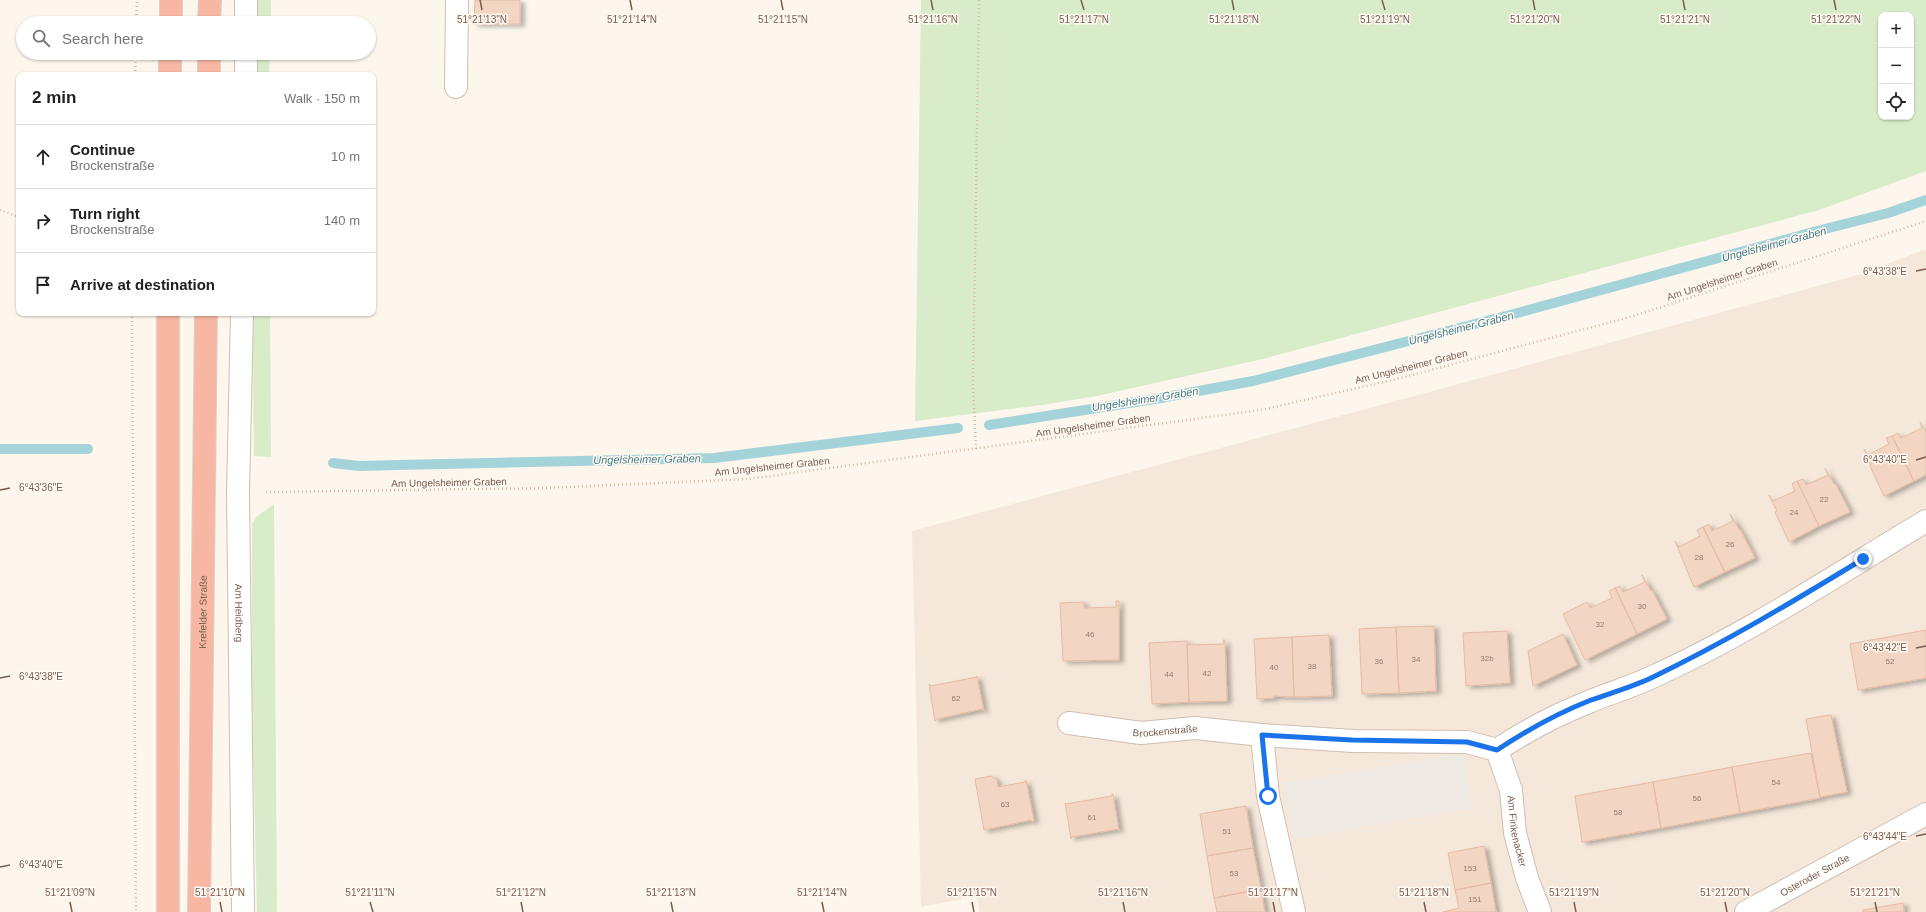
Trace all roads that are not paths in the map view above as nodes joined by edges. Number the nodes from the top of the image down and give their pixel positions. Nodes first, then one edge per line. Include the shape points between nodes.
1 (171, 0) edge
2 (210, 0) edge
3 (246, 0) edge
4 (457, 0) edge
5 (171, 16) edge
6 (209, 16) edge
7 (246, 16) edge
8 (170, 60) edge
9 (209, 60) edge
10 (246, 60) edge
11 (170, 72) edge
12 (209, 72) edge
13 (246, 72) edge
14 (456, 87) dead end
15 (168, 316) edge
16 (206, 316) edge
17 (242, 316) edge
18 (1926, 521) edge
19 (1069, 722) dead end
20 (1262, 735) junction
21 (1497, 750) junction
22 (1926, 814) edge
23 (168, 912) edge
24 (199, 912) edge
25 (243, 912) edge
26 (1294, 912) edge
27 (1540, 912) edge
28 (1746, 912) edge

1 - 5 highway
2 - 6 highway
3 - 7 street
4 - 14 street
8 - 11 highway
9 - 12 highway
10 - 13 street
15 - 23 highway
16 - 24 highway, Krefelder Straße
17 - 25 street, Am Heidberg via 238,492
18 - 21 street via 1716,645 1650,678 1590,701 1527,730
19 - 20 street, Brockenstraße via 1141,733 1195,728
20 - 21 street, Brockenstraße via 1467,742
20 - 26 street via 1268,796
21 - 27 street, Am Finkenacker via 1511,790 1515,834 1527,878
22 - 28 street, Osteroder Straße

